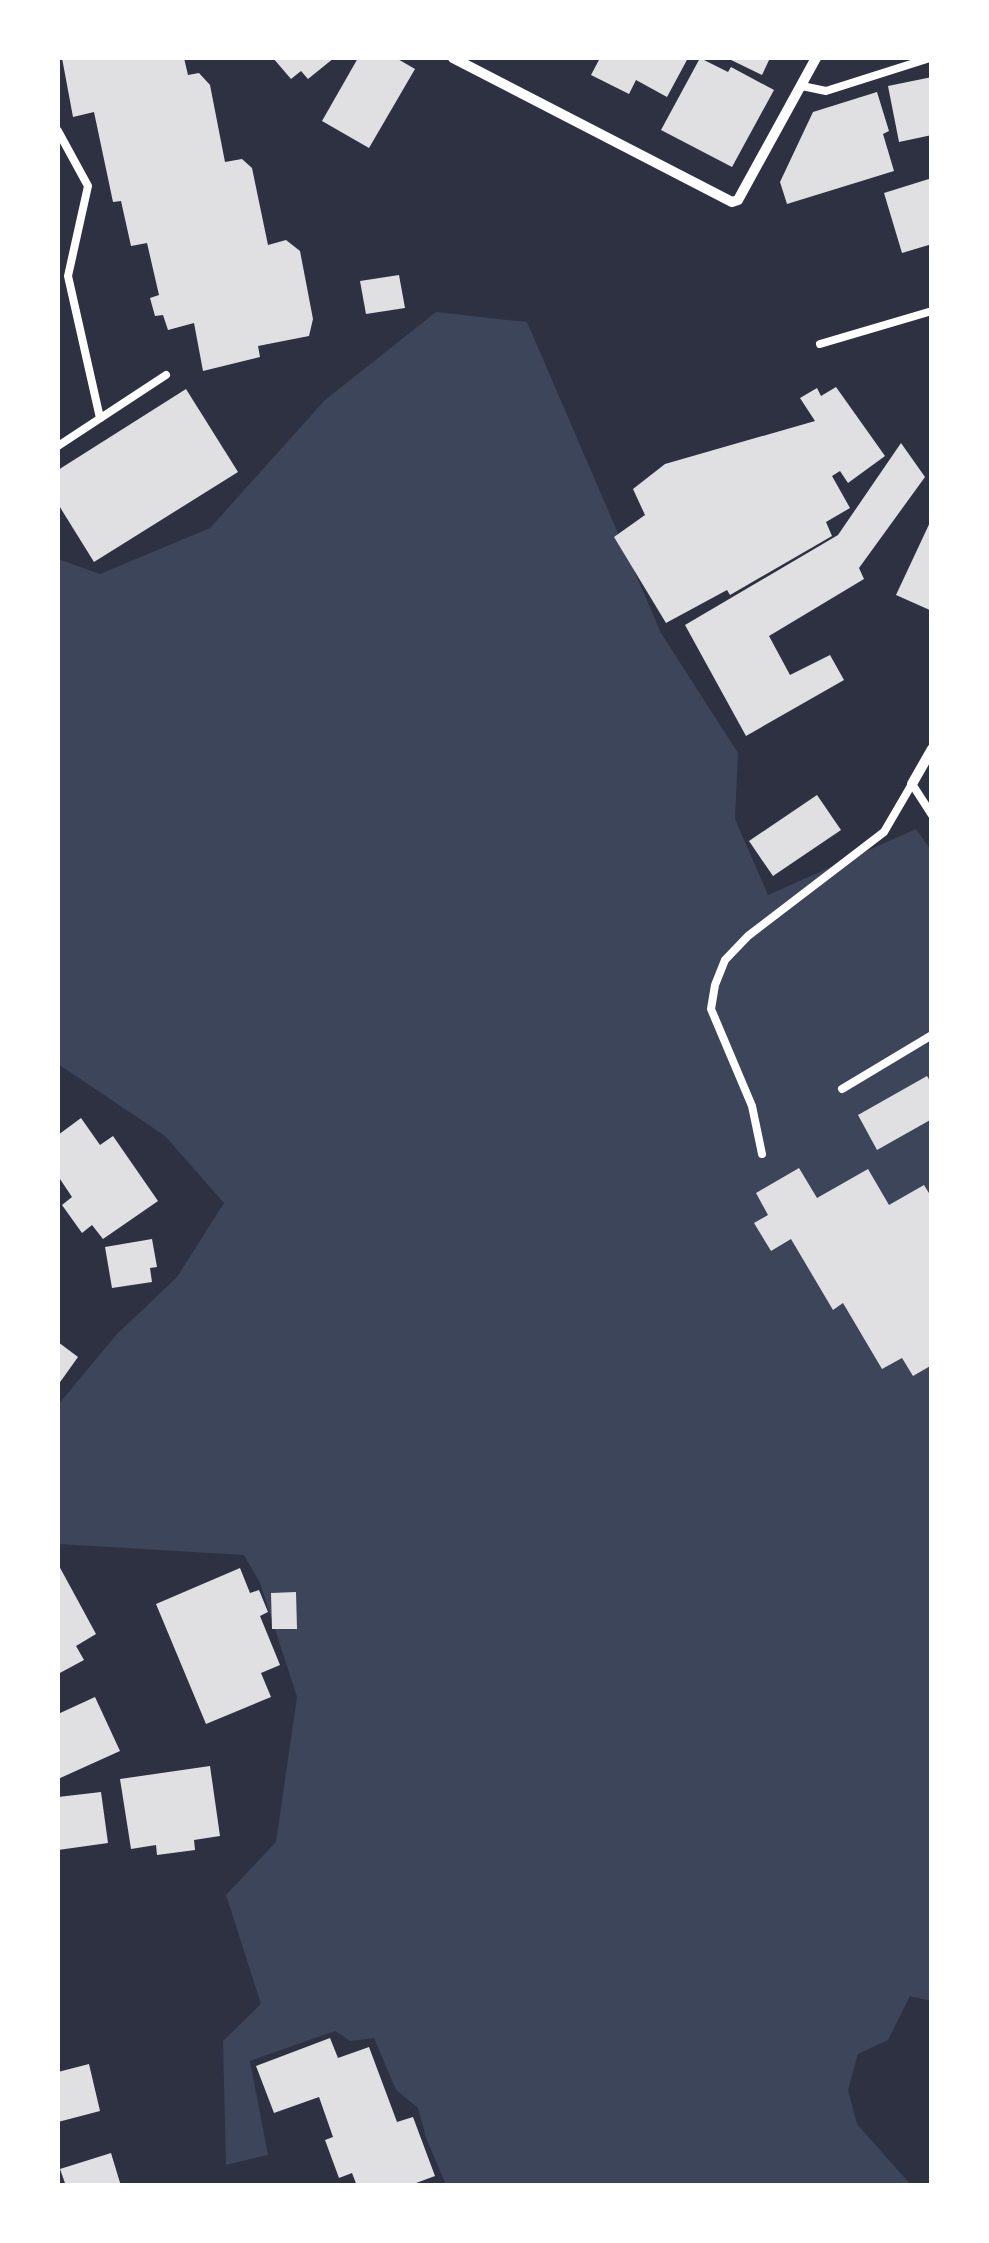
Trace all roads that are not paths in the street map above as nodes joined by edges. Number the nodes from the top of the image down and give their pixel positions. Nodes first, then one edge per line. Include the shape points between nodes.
1 (454, 58) edge
2 (816, 58) edge
3 (930, 58) edge
4 (802, 86) junction
5 (58, 131) edge
6 (932, 311) edge
7 (820, 344) dead end
8 (166, 375) dead end
9 (100, 418) junction
10 (58, 446) edge
11 (932, 749) edge
12 (912, 784) junction
13 (932, 815) edge
14 (932, 1035) edge
15 (842, 1089) dead end
16 (762, 1154) dead end

1 - 4 street via 732,202
2 - 4 street
3 - 4 lane via 826,90
5 - 9 lane via 88,186 68,276
6 - 7 lane
8 - 9 lane
9 - 10 lane
11 - 12 street
12 - 13 lane
12 - 16 lane via 884,832 725,960 711,1009 752,1106
14 - 15 lane

